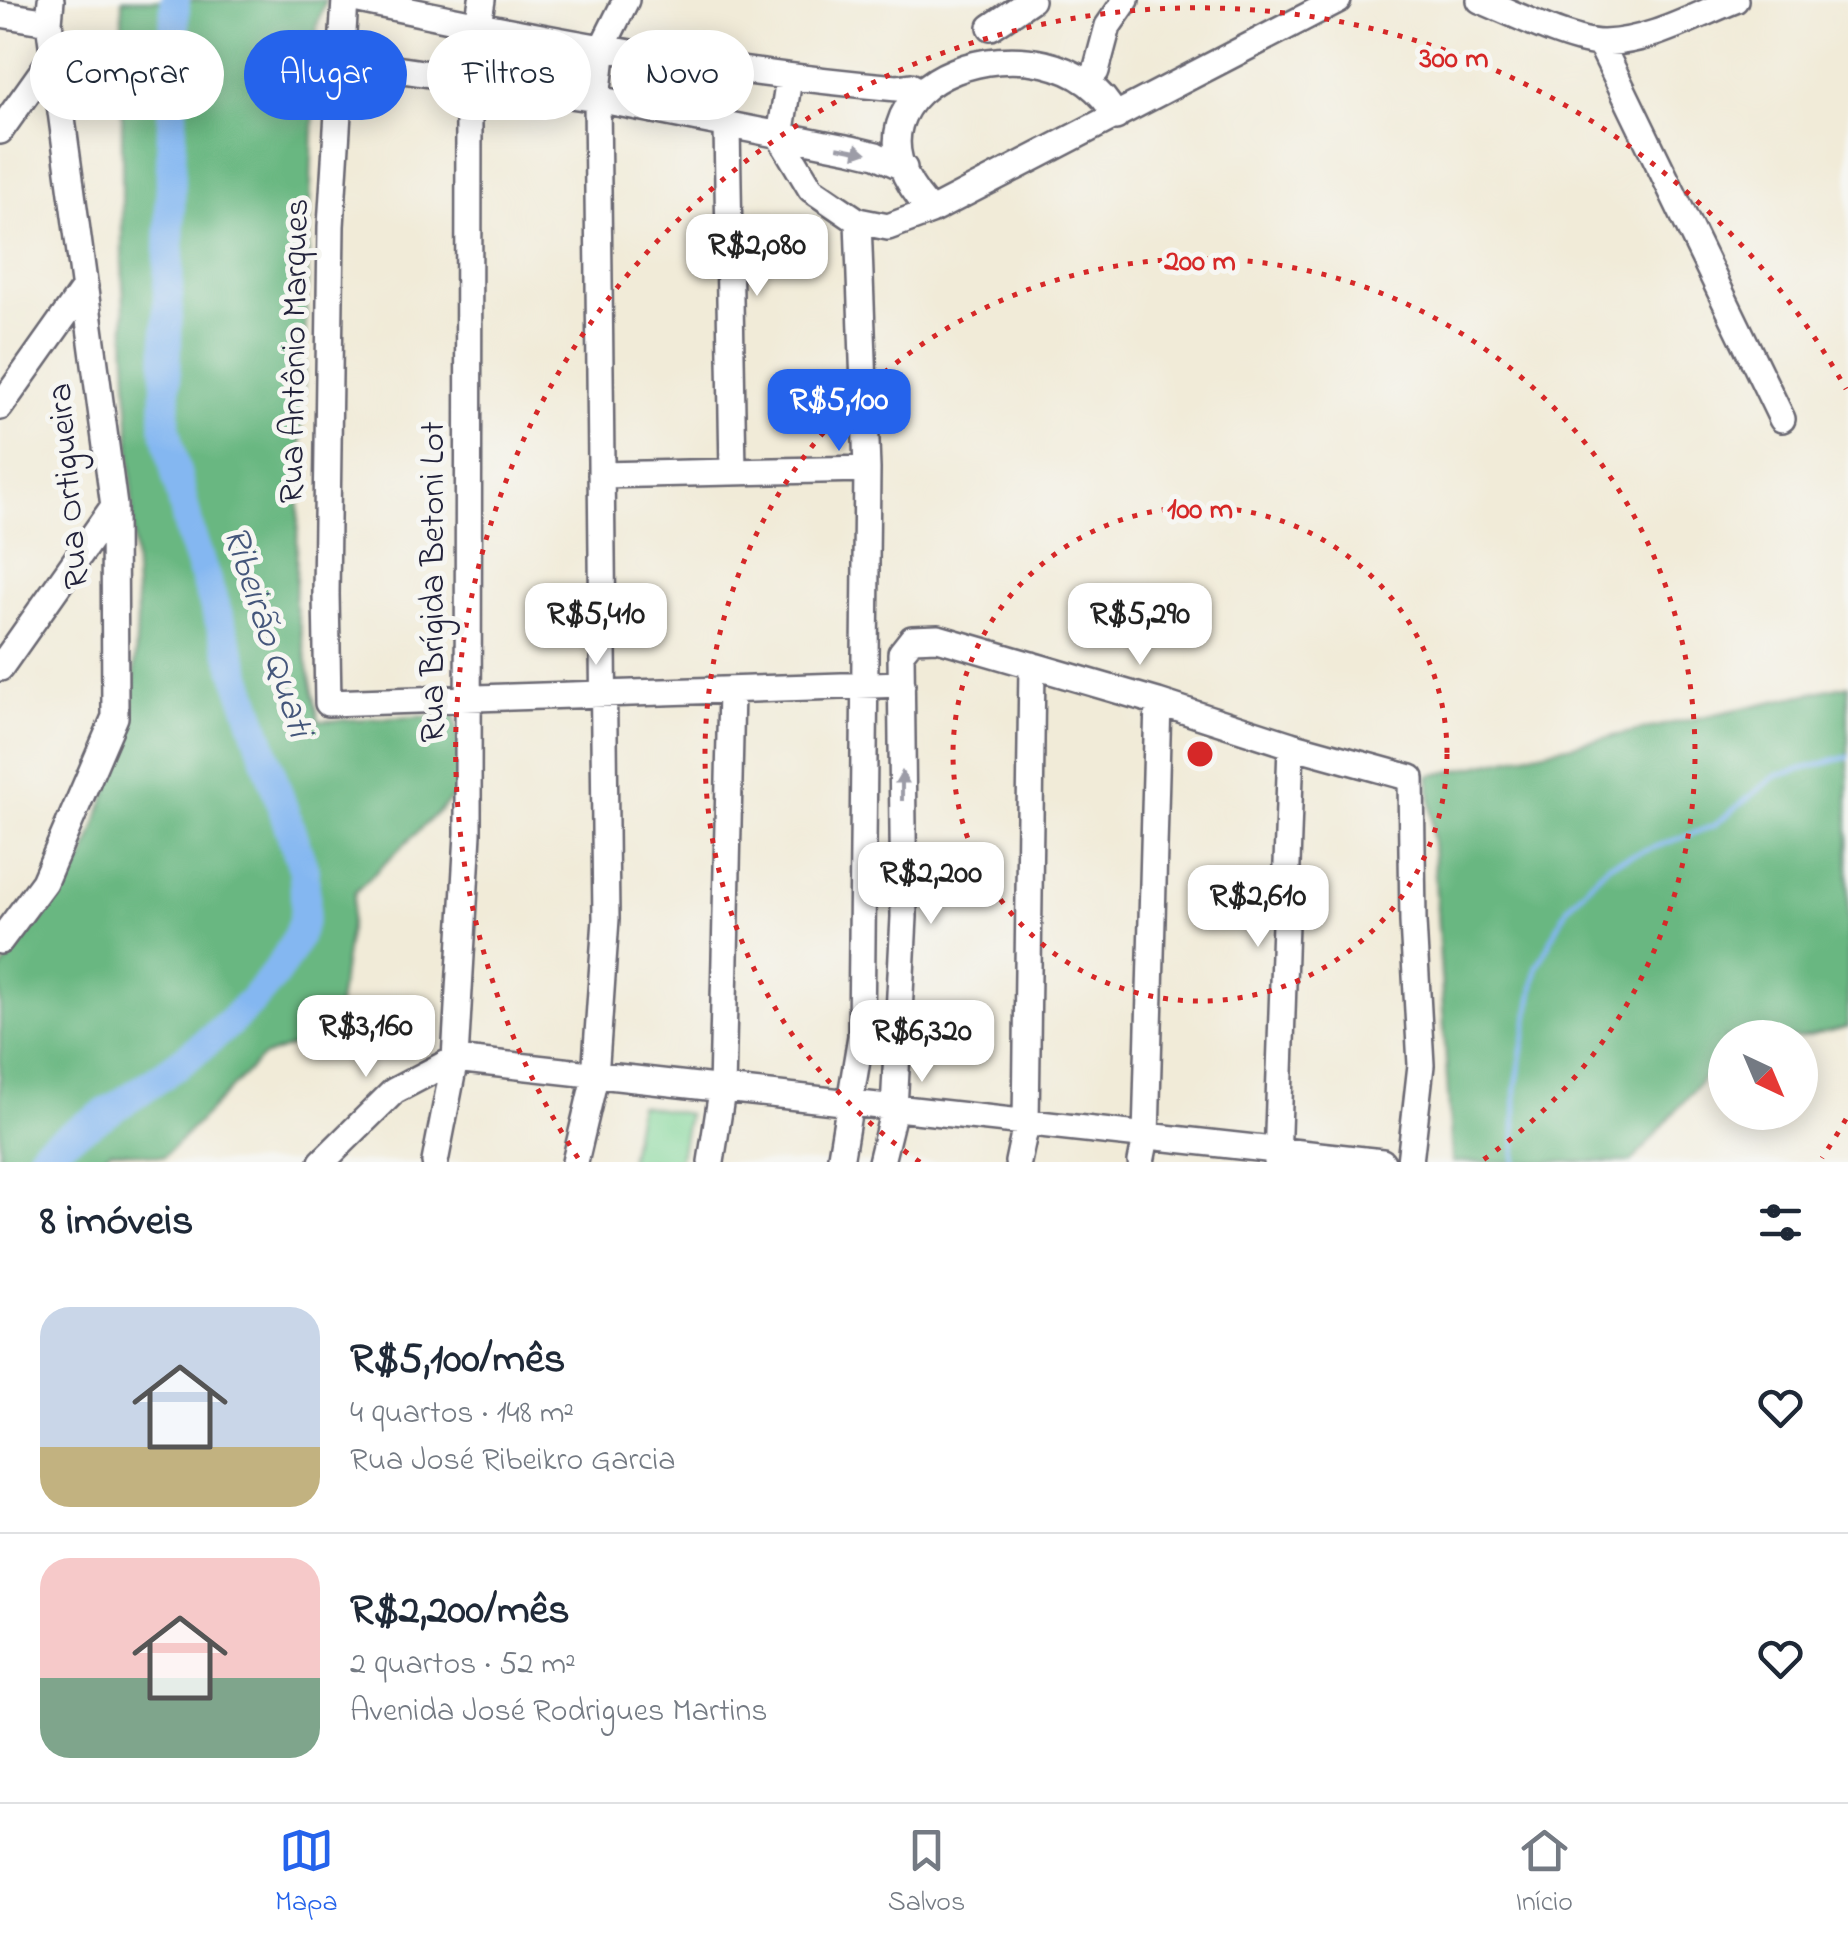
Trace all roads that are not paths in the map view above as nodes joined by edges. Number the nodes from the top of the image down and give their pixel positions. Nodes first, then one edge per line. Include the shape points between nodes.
1 (345, 0) edge
2 (359, 0) edge
3 (626, 0) edge
4 (1031, 0) edge
5 (1126, 0) edge
6 (1338, 0) edge
7 (1480, 0) edge
8 (1736, 0) edge
9 (50, 11) edge
10 (480, 13) edge
11 (0, 14) edge
12 (1025, 27) dead end
13 (344, 30) edge
14 (1600, 44) junction
15 (603, 46) junction
16 (1072, 46) dead end
17 (944, 47) dead end
18 (1096, 71) junction
19 (789, 78) junction
20 (911, 86) junction
21 (30, 89) edge
22 (591, 98) edge
23 (597, 99) junction
24 (1116, 117) junction
25 (62, 120) edge
26 (338, 120) edge
27 (469, 120) edge
28 (727, 128) junction
29 (0, 131) edge
30 (780, 137) junction
31 (904, 168) junction
32 (931, 212) junction
33 (858, 222) junction
34 (84, 287) junction
35 (0, 407) edge
36 (1782, 420) dead end
37 (867, 469) junction
38 (732, 472) junction
39 (601, 474) junction
40 (114, 506) junction
41 (1032, 665) junction
42 (0, 668) edge
43 (902, 684) junction
44 (865, 686) junction
45 (731, 691) junction
46 (604, 696) junction
47 (469, 700) junction
48 (1158, 702) junction
49 (1291, 745) junction
50 (0, 941) edge
51 (456, 1060) junction
52 (594, 1077) junction
53 (722, 1091) junction
54 (851, 1105) junction
55 (894, 1110) junction
56 (1026, 1124) junction
57 (1144, 1149) edge
58 (1278, 1157) edge
59 (322, 1162) edge
60 (435, 1162) edge
61 (575, 1162) edge
62 (711, 1162) edge
63 (840, 1162) edge
64 (881, 1162) edge
65 (1018, 1162) edge
66 (1382, 1162) edge
67 (1410, 1162) edge

1 - 13 street, Rua Antônio Marques
2 - 10 street
3 - 15 street
4 - 12 street via 983,29
5 - 18 street via 1108,26
6 - 24 street
7 - 14 street
8 - 14 street via 1645,37
9 - 11 street
10 - 15 street
14 - 36 street
15 - 19 street
15 - 23 street
16 - 18 street
17 - 20 street
18 - 24 street
19 - 20 street
19 - 30 street
20 - 31 street via 899,135
21 - 29 street
22 - 23 street
23 - 28 street
23 - 39 street
24 - 32 street
25 - 34 street, Rua Ortigueira
26 - 47 street, Rua Antônio Marques via 331,226 328,703
27 - 47 street, Rua Brígida Betoni Lot
28 - 30 street
28 - 38 street
30 -> 31 street via 876,155
30 - 33 street via 812,189
31 - 32 street
32 - 33 street via 888,227
33 - 37 street
34 - 35 street
34 - 40 street, Rua Ortigueira
37 - 38 street
37 - 44 street
38 - 39 street
39 - 46 street
40 - 42 street
40 - 50 street, Rua Ortigueira via 115,717 44,882
41 - 43 street via 938,638 912,639 900,653
41 - 48 street
41 - 56 street
43 - 44 street
55 -> 43 street via 904,916
44 - 45 street
44 - 54 street via 861,1036
45 - 46 street
45 - 53 street
46 - 47 street
46 - 52 street via 606,920
47 - 51 street, Rua Brígida Betoni Lot
48 - 49 street
48 - 57 street
49 - 58 street
49 - 67 street via 1408,775 1412,783 1421,1065
51 - 52 street
51 - 59 street via 394,1091
51 - 60 street, Rua Brígida Betoni Lot
52 - 53 street
52 - 61 street
53 - 54 street
53 - 62 street
54 - 55 street
54 - 63 street
55 - 56 street
55 - 64 street
56 - 57 street
56 - 65 street
57 - 58 street
58 - 66 street

